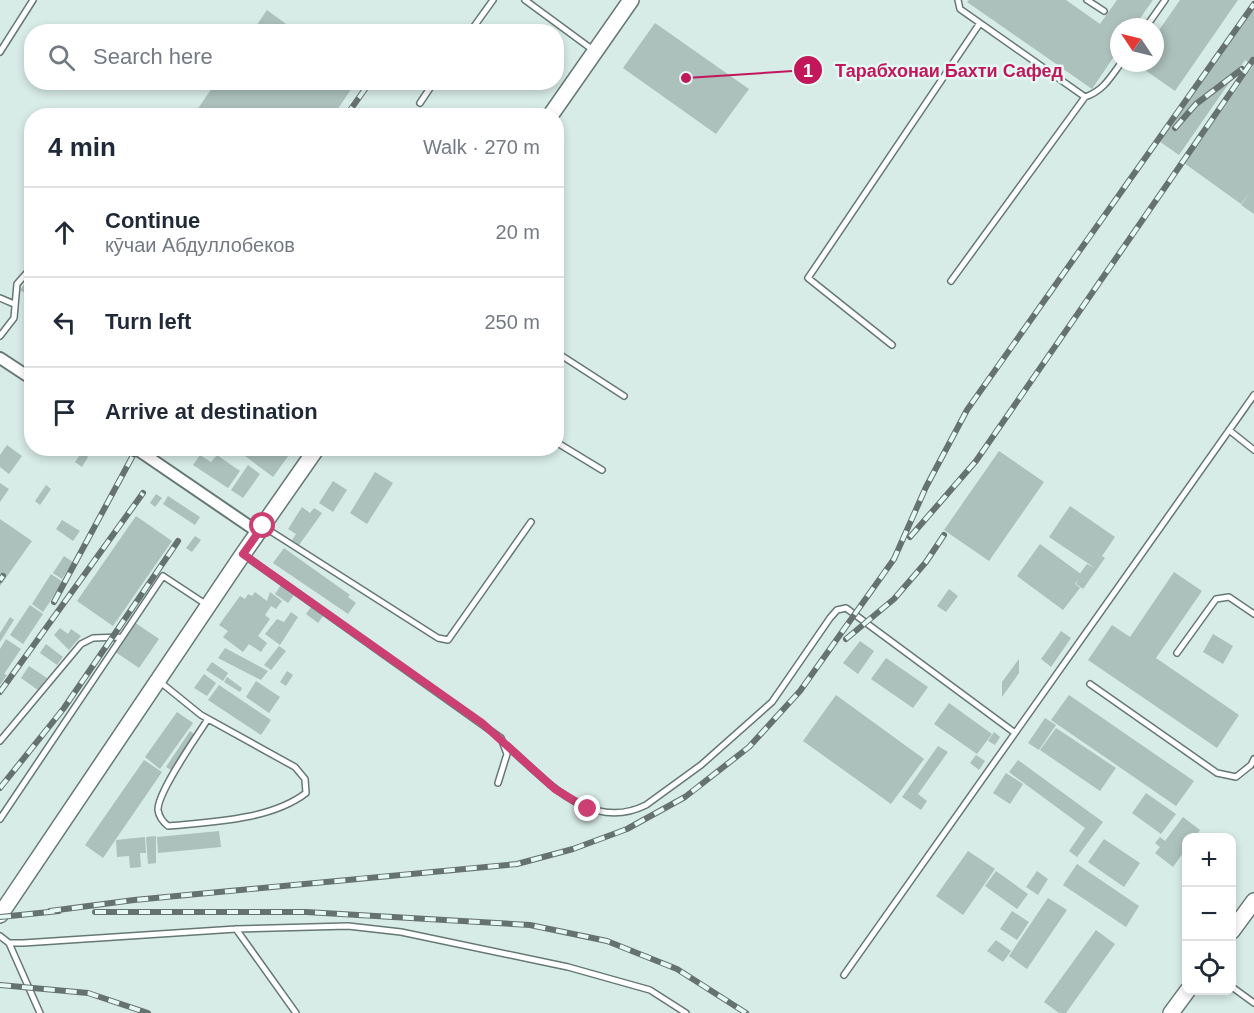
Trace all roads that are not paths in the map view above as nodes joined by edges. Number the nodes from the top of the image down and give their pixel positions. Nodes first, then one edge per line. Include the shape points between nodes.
1 (33, 0) edge
2 (493, 0) edge
3 (525, 0) edge
4 (631, 0) edge
5 (958, 0) edge
6 (1087, 0) edge
7 (1165, 0) edge
8 (1104, 11) dead end
9 (1152, 18) edge
10 (980, 23) junction
11 (476, 24) edge
12 (558, 24) edge
13 (564, 28) edge
14 (595, 51) junction
15 (0, 52) edge
16 (1115, 72) edge
17 (429, 90) edge
18 (1085, 97) junction
19 (420, 103) dead end
20 (556, 108) edge
21 (24, 276) edge
22 (951, 281) dead end
23 (0, 298) edge
24 (14, 304) junction
25 (0, 336) edge
26 (892, 345) dead end
27 (564, 357) edge
28 (0, 358) edge
29 (24, 374) edge
30 (1254, 395) edge
31 (624, 396) dead end
32 (1229, 430) junction
33 (564, 447) edge
34 (1254, 450) edge
35 (147, 456) edge
36 (311, 456) edge
37 (602, 470) dead end
38 (531, 522) dead end
39 (261, 529) junction
40 (243, 554) junction
41 (208, 605) junction
42 (1254, 614) edge
43 (122, 638) junction
44 (1177, 653) dead end
45 (158, 680) junction
46 (1090, 684) dead end
47 (208, 719) junction
48 (1015, 733) junction
49 (0, 741) edge
50 (507, 746) junction
51 (1254, 759) edge
52 (498, 783) dead end
53 (0, 819) edge
54 (1254, 901) edge
55 (0, 915) edge
56 (1236, 926) edge
57 (236, 929) junction
58 (0, 936) edge
59 (9, 943) junction
60 (844, 975) dead end
61 (1236, 990) edge
62 (1184, 995) edge
63 (1254, 1003) edge
64 (40, 1013) edge
65 (297, 1013) edge
66 (686, 1013) edge
67 (1171, 1013) edge

1 - 15 lane
2 - 11 lane
3 - 12 lane
4 - 14 street
5 - 10 lane via 960,9
6 - 8 lane
7 - 9 lane
10 - 18 lane
10 - 26 lane via 808,278
13 - 14 lane
14 - 20 street
16 - 18 lane via 1105,86
17 - 19 lane
18 - 22 lane
21 - 24 lane via 17,284
23 - 24 lane
24 - 25 lane via 14,318
27 - 31 lane
28 - 29 street
30 - 32 lane
32 - 34 lane
32 - 48 lane
33 - 37 lane
35 - 39 street
36 - 39 street
38 - 39 lane via 448,640 438,638
39 - 40 street
40 - 41 street
40 - 50 lane via 482,723
41 - 43 lane via 163,576
41 - 45 street
42 - 44 lane via 1229,597 1216,599
43 - 49 lane via 93,638 81,644
43 - 53 lane
45 - 47 lane
45 - 55 street
46 - 51 lane via 1217,773 1236,777
47 - 47 lane via 295,767 305,779 306,793 295,801 236,819 168,826 158,810 162,795
48 - 50 lane via 846,608 837,610 830,618 772,702 732,740 646,806 630,813 609,814 573,801
48 - 60 lane
50 - 52 lane
54 - 56 street
57 - 59 lane
57 - 65 lane
57 - 66 lane via 348,926 401,932 568,967 650,990
58 - 59 lane
59 - 64 lane
61 - 63 lane
62 - 67 street

